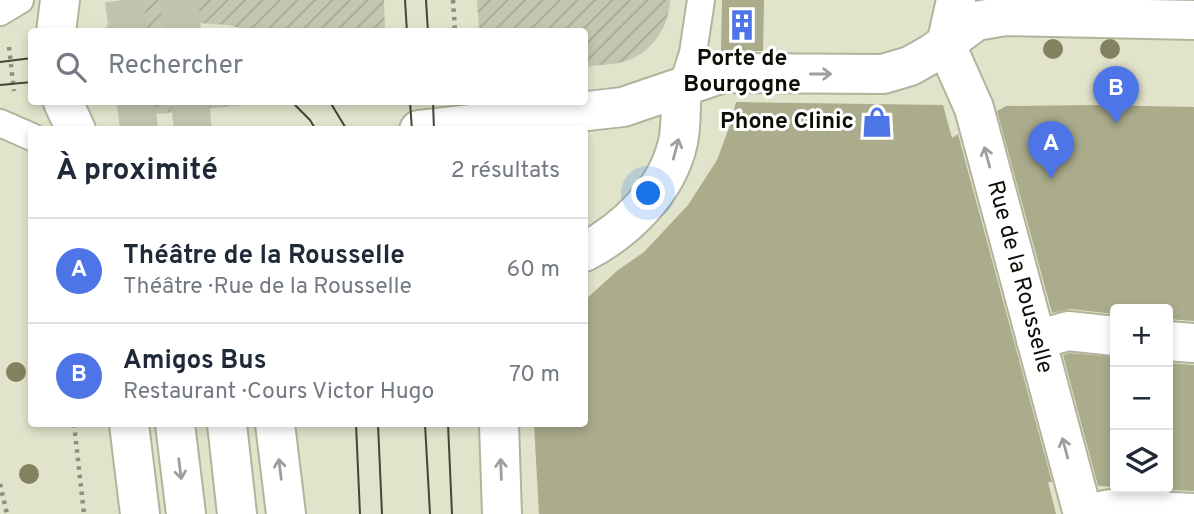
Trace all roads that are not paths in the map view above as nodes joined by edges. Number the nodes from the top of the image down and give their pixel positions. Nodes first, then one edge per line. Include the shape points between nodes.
1 (20, 0) edge
2 (60, 0) edge
3 (701, 0) edge
4 (956, 0) edge
5 (0, 12) edge
6 (1194, 20) edge
7 (56, 28) edge
8 (947, 45) junction
9 (682, 87) junction
10 (64, 105) edge
11 (0, 123) edge
12 (74, 126) edge
13 (454, 126) edge
14 (28, 136) edge
15 (588, 249) edge
16 (1110, 335) edge
17 (1036, 340) junction
18 (1173, 341) edge
19 (1194, 343) edge
20 (129, 427) edge
21 (175, 427) edge
22 (227, 427) edge
23 (275, 427) edge
24 (499, 427) edge
25 (1194, 507) edge
26 (1082, 511) edge
27 (139, 514) edge
28 (186, 514) edge
29 (237, 514) edge
30 (286, 514) edge
31 (502, 514) edge

1 - 5 lane
2 - 7 main road
3 - 9 lane
4 - 8 main road
6 - 8 main road via 1005,16 976,21
9 -> 8 main road via 723,73 883,74 910,66
17 -> 8 main road, Rue de la Rousselle via 974,108
9 - 13 main road via 622,107
15 -> 9 main road via 618,229 662,184 679,139
10 - 12 main road
11 - 14 lane
16 - 17 main road via 1068,331
26 -> 17 main road, Rue de la Rousselle
18 - 19 main road
20 - 27 main road
21 -> 28 main road
22 - 29 main road
30 -> 23 main road
31 -> 24 main road
25 - 26 lane via 1110,503

